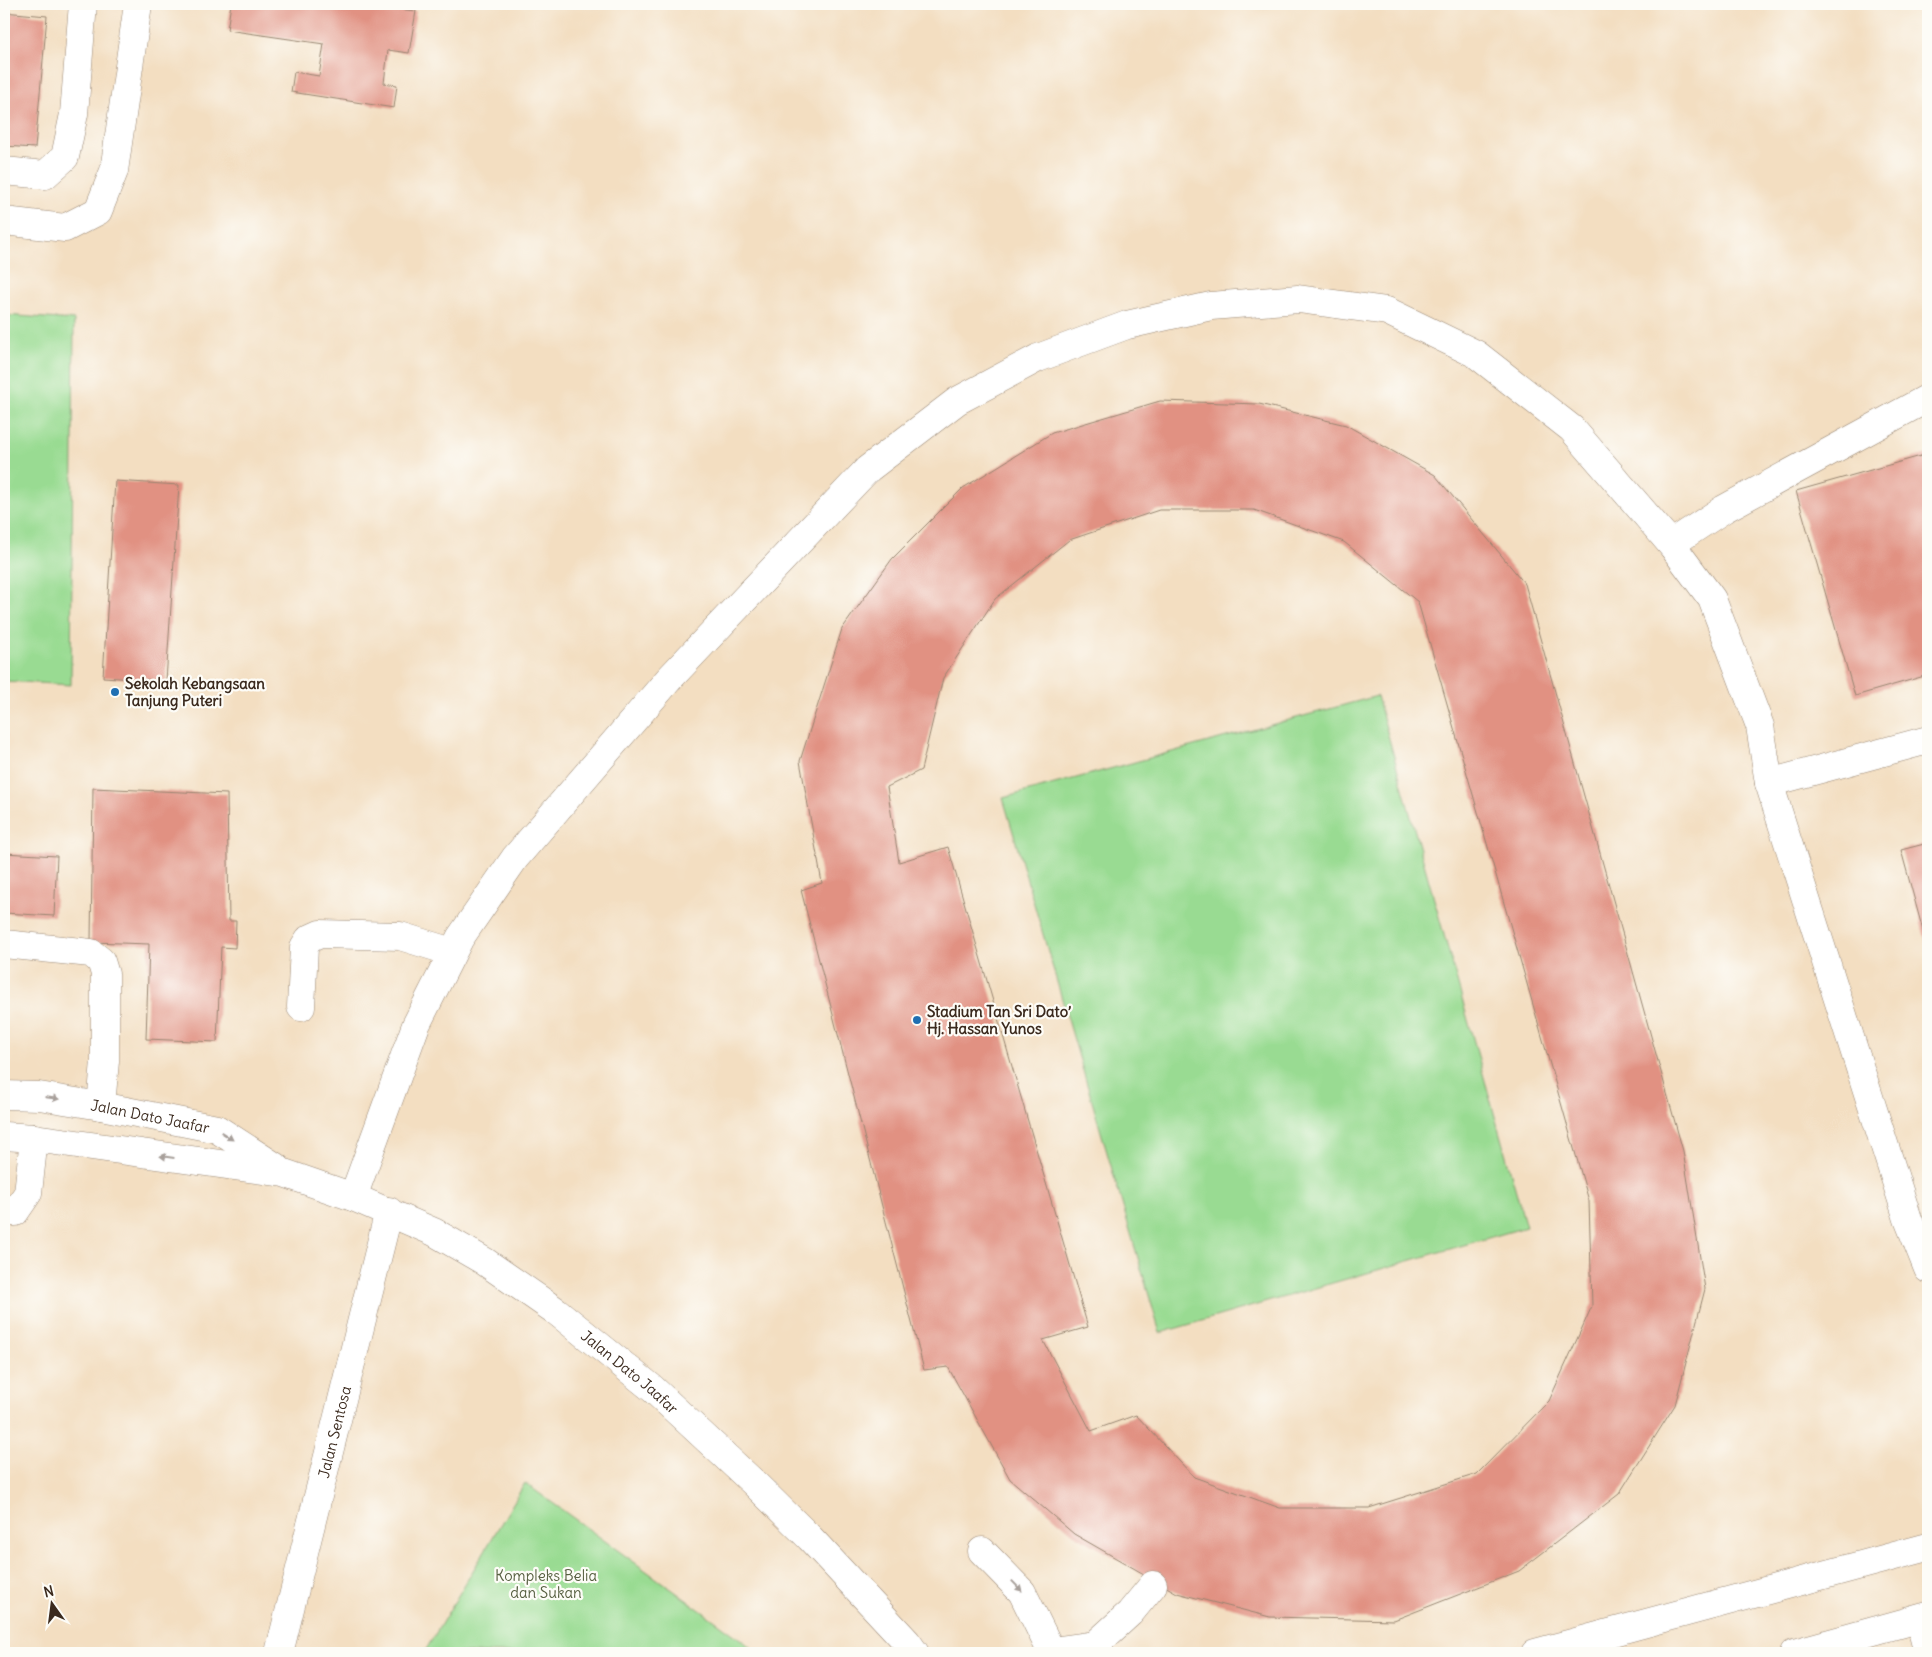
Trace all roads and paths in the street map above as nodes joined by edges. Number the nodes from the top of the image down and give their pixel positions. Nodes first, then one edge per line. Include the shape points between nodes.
1 (83, 4) edge
2 (138, 4) edge
3 (4, 171) edge
4 (4, 221) edge
5 (1928, 398) edge
6 (1671, 544) junction
7 (1928, 740) edge
8 (1769, 783) junction
9 (4, 944) edge
10 (452, 952) junction
11 (301, 1007) dead end
12 (4, 1095) edge
13 (101, 1106) junction
14 (4, 1136) edge
15 (34, 1138) junction
16 (284, 1173) junction
17 (353, 1197) junction
18 (4, 1212) edge
19 (389, 1212) junction
20 (1928, 1270) edge
21 (1928, 1547) edge
22 (982, 1551) dead end
23 (1153, 1584) dead end
24 (1923, 1617) edge
25 (1052, 1652) edge
26 (279, 1653) edge
27 (915, 1653) edge
28 (1535, 1653) edge
29 (1794, 1653) edge
30 (1928, 1653) edge

1 - 3 main road via 74,114 65,157 45,175
2 - 4 main road via 114,171 98,211 65,228
5 - 6 main road via 1724,509
6 - 8 main road via 1712,598 1760,726
6 - 10 main road via 1572,429 1476,354 1387,312 1298,299 1210,306 1127,326 1038,358 957,401 868,469 669,679 515,858
7 - 8 main road
8 - 20 main road via 1908,1219
9 - 13 main road via 90,953 101,961 105,974 106,1007
10 - 11 main road via 400,936 320,934 304,947
10 - 17 main road via 416,1025
12 -> 13 main road, Jalan Dato Jaafar via 39,1096
13 -> 16 main road, Jalan Dato Jaafar via 216,1129
14 - 15 main road, Jalan Dato Jaafar
16 -> 15 main road, Jalan Dato Jaafar
15 - 18 main road via 28,1193 15,1212
16 - 17 main road, Jalan Dato Jaafar
17 - 19 main road, Jalan Dato Jaafar
19 - 26 main road, Jalan Sentosa
19 - 27 main road, Jalan Dato Jaafar via 434,1232 484,1261 556,1311 653,1389 810,1538
21 - 28 main road
22 -> 25 main road via 1022,1592
23 - 25 main road via 1130,1613 1095,1645
24 - 29 main road
24 - 30 main road

